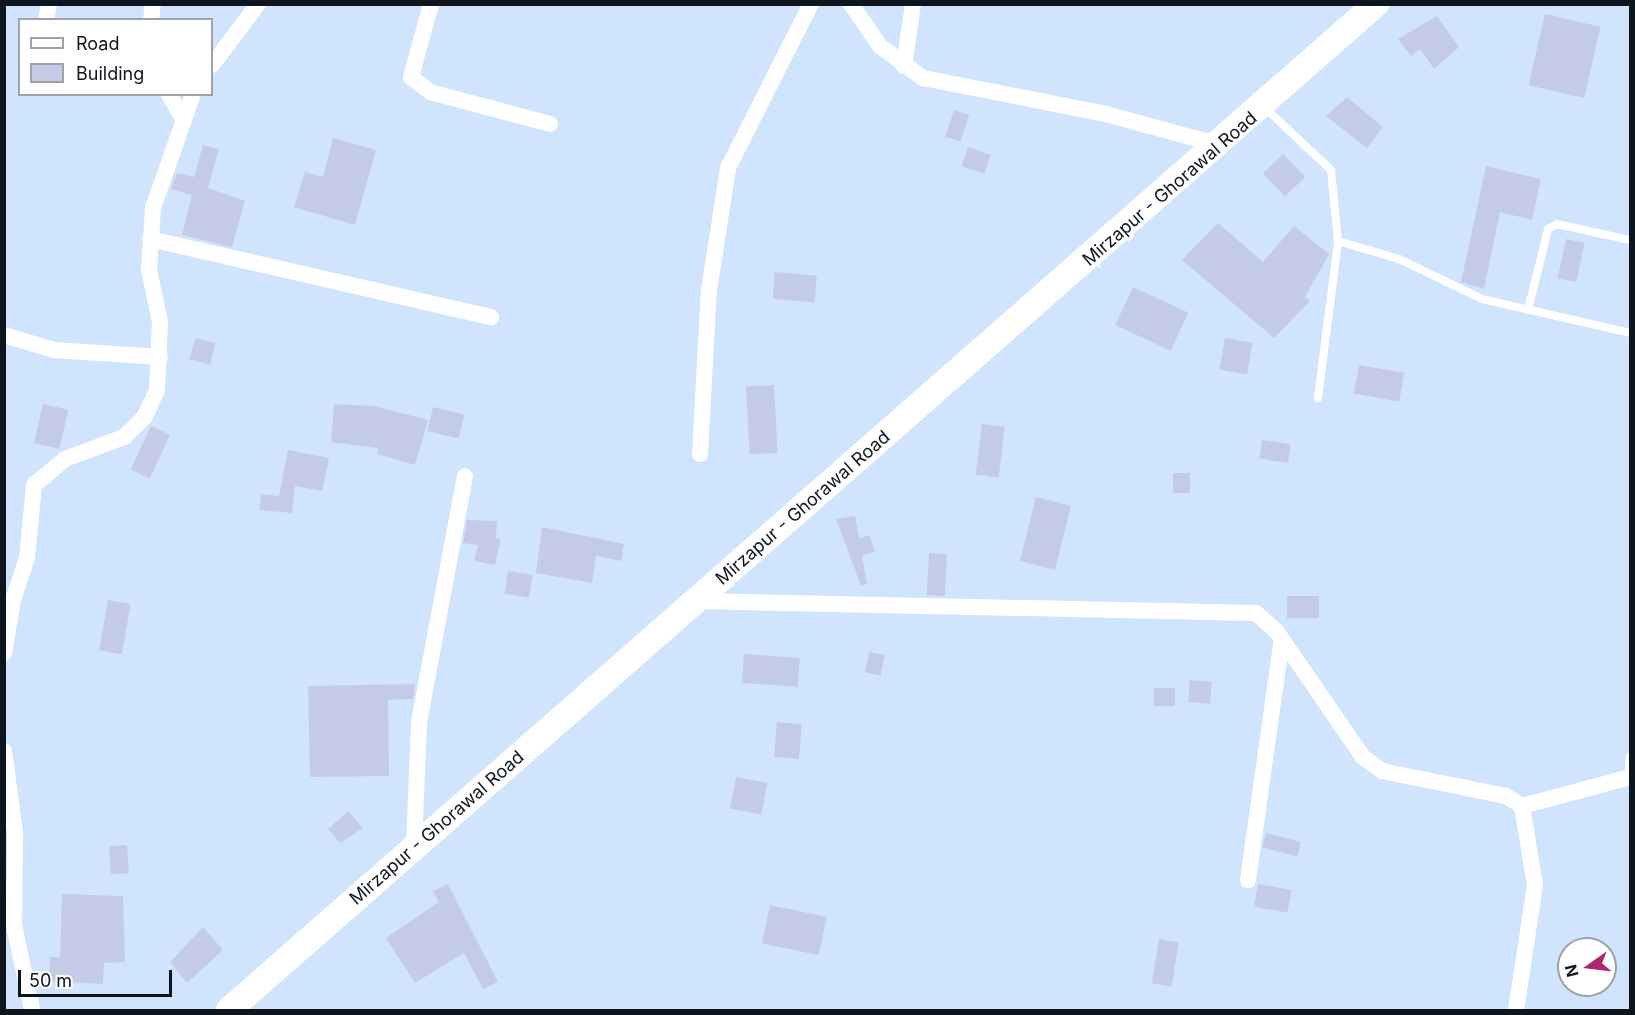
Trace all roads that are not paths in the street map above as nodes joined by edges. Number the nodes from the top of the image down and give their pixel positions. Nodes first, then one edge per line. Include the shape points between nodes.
1 (258, 4) edge
2 (431, 4) edge
3 (811, 4) edge
4 (851, 4) edge
5 (913, 4) edge
6 (1376, 4) edge
7 (213, 64) edge
8 (904, 66) junction
9 (170, 96) edge
10 (192, 96) edge
11 (1264, 107) junction
12 (182, 116) junction
13 (550, 124) dead end
14 (1220, 145) junction
15 (150, 239) junction
16 (1338, 240) junction
17 (1630, 240) edge
18 (1528, 310) junction
19 (491, 317) dead end
20 (1630, 333) edge
21 (4, 335) edge
22 (160, 357) junction
23 (1318, 398) dead end
24 (700, 454) dead end
25 (465, 476) dead end
26 (697, 601) junction
27 (5, 627) edge
28 (1282, 639) junction
29 (4, 653) edge
30 (4, 751) edge
31 (1630, 757) edge
32 (1629, 778) edge
33 (1522, 806) junction
34 (414, 847) junction
35 (1248, 880) dead end
36 (32, 1011) edge
37 (229, 1011) edge
38 (1516, 1011) edge

1 - 7 street
2 - 13 street via 411,77 430,92
3 - 24 street via 728,168 709,290
4 - 8 street via 880,45
5 - 8 street
6 - 11 main road, Mirzapur - Ghorawal Road
8 - 14 street via 923,78 1102,113
9 - 12 street
10 - 12 street
11 - 14 main road, Mirzapur - Ghorawal Road
11 - 16 lane via 1331,170
12 - 15 street via 153,208
14 - 26 main road, Mirzapur - Ghorawal Road
15 - 19 street
15 - 22 street via 148,270 160,322
16 - 18 lane via 1399,259 1482,299
16 - 23 lane
17 - 18 lane via 1557,224 1548,229
18 - 20 lane
21 - 22 street via 54,350
22 - 27 street via 158,390 137,426 106,446 49,468 34,485 27,558
25 - 34 street via 419,722
26 - 28 street via 1239,609 1267,621
26 - 34 main road, Mirzapur - Ghorawal Road
27 - 29 street
28 - 33 street via 1363,756 1382,771 1506,796
28 - 35 street
30 - 36 street via 15,832 14,925
31 - 32 lane
32 - 33 street
33 - 38 street via 1535,885
34 - 37 main road, Mirzapur - Ghorawal Road

